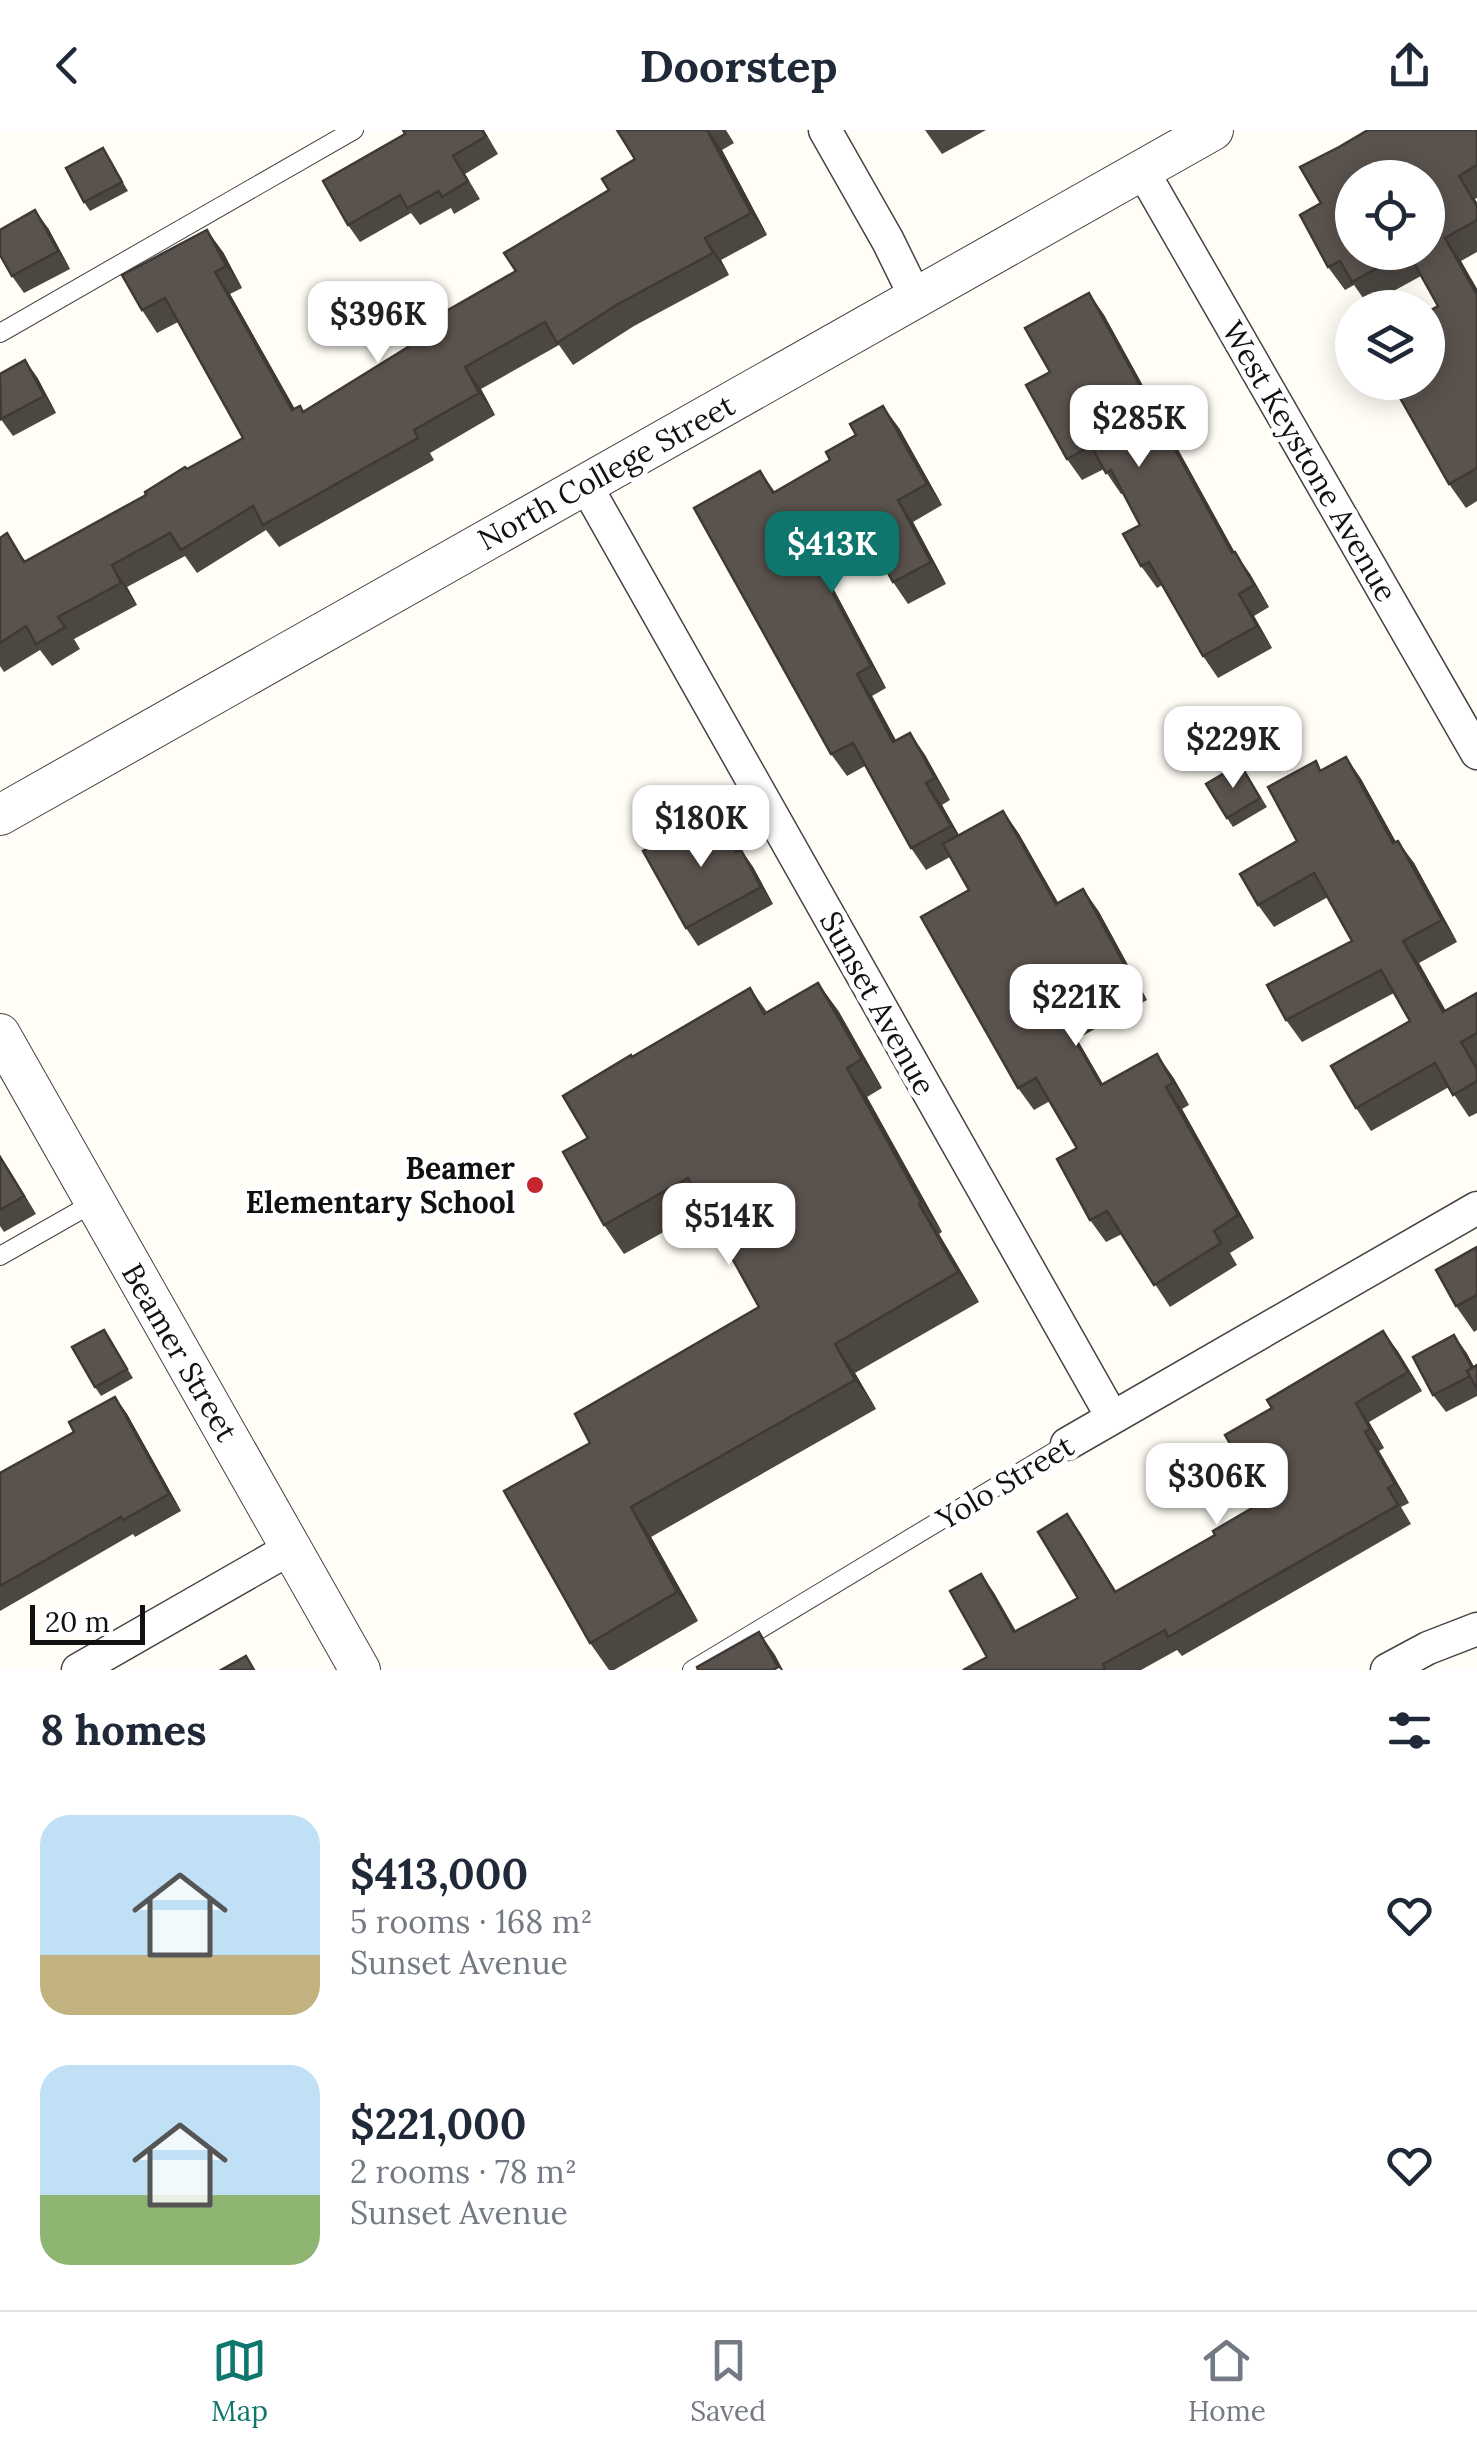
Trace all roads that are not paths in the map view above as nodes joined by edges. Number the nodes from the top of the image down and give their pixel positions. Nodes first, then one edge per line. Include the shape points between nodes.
1 (354, 130) edge
2 (825, 130) edge
3 (1213, 130) edge
4 (1142, 170) junction
5 (916, 298) junction
6 (0, 334) edge
7 (585, 484) junction
8 (1477, 753) edge
9 (0, 815) edge
10 (0, 1034) edge
11 (95, 1202) junction
12 (1477, 1208) edge
13 (0, 1256) edge
14 (1112, 1417) junction
15 (1067, 1444) joint
16 (291, 1548) junction
17 (1477, 1629) edge
18 (78, 1670) edge
19 (360, 1670) edge
20 (692, 1670) edge
21 (1388, 1670) edge

1 - 6 lane
2 - 5 street
3 - 4 street, North College Street
4 - 5 street, North College Street
4 - 8 street, West Keystone Avenue
5 - 7 street, North College Street
7 - 9 street, North College Street
7 - 14 street, Sunset Avenue
10 - 11 street, Beamer Street
11 - 13 lane
11 - 16 street, Beamer Street
12 - 14 street, Yolo Street
14 - 15 street, Yolo Street
15 - 20 lane, Yolo Street
16 - 18 street
16 - 19 street, Beamer Street
17 - 21 street

